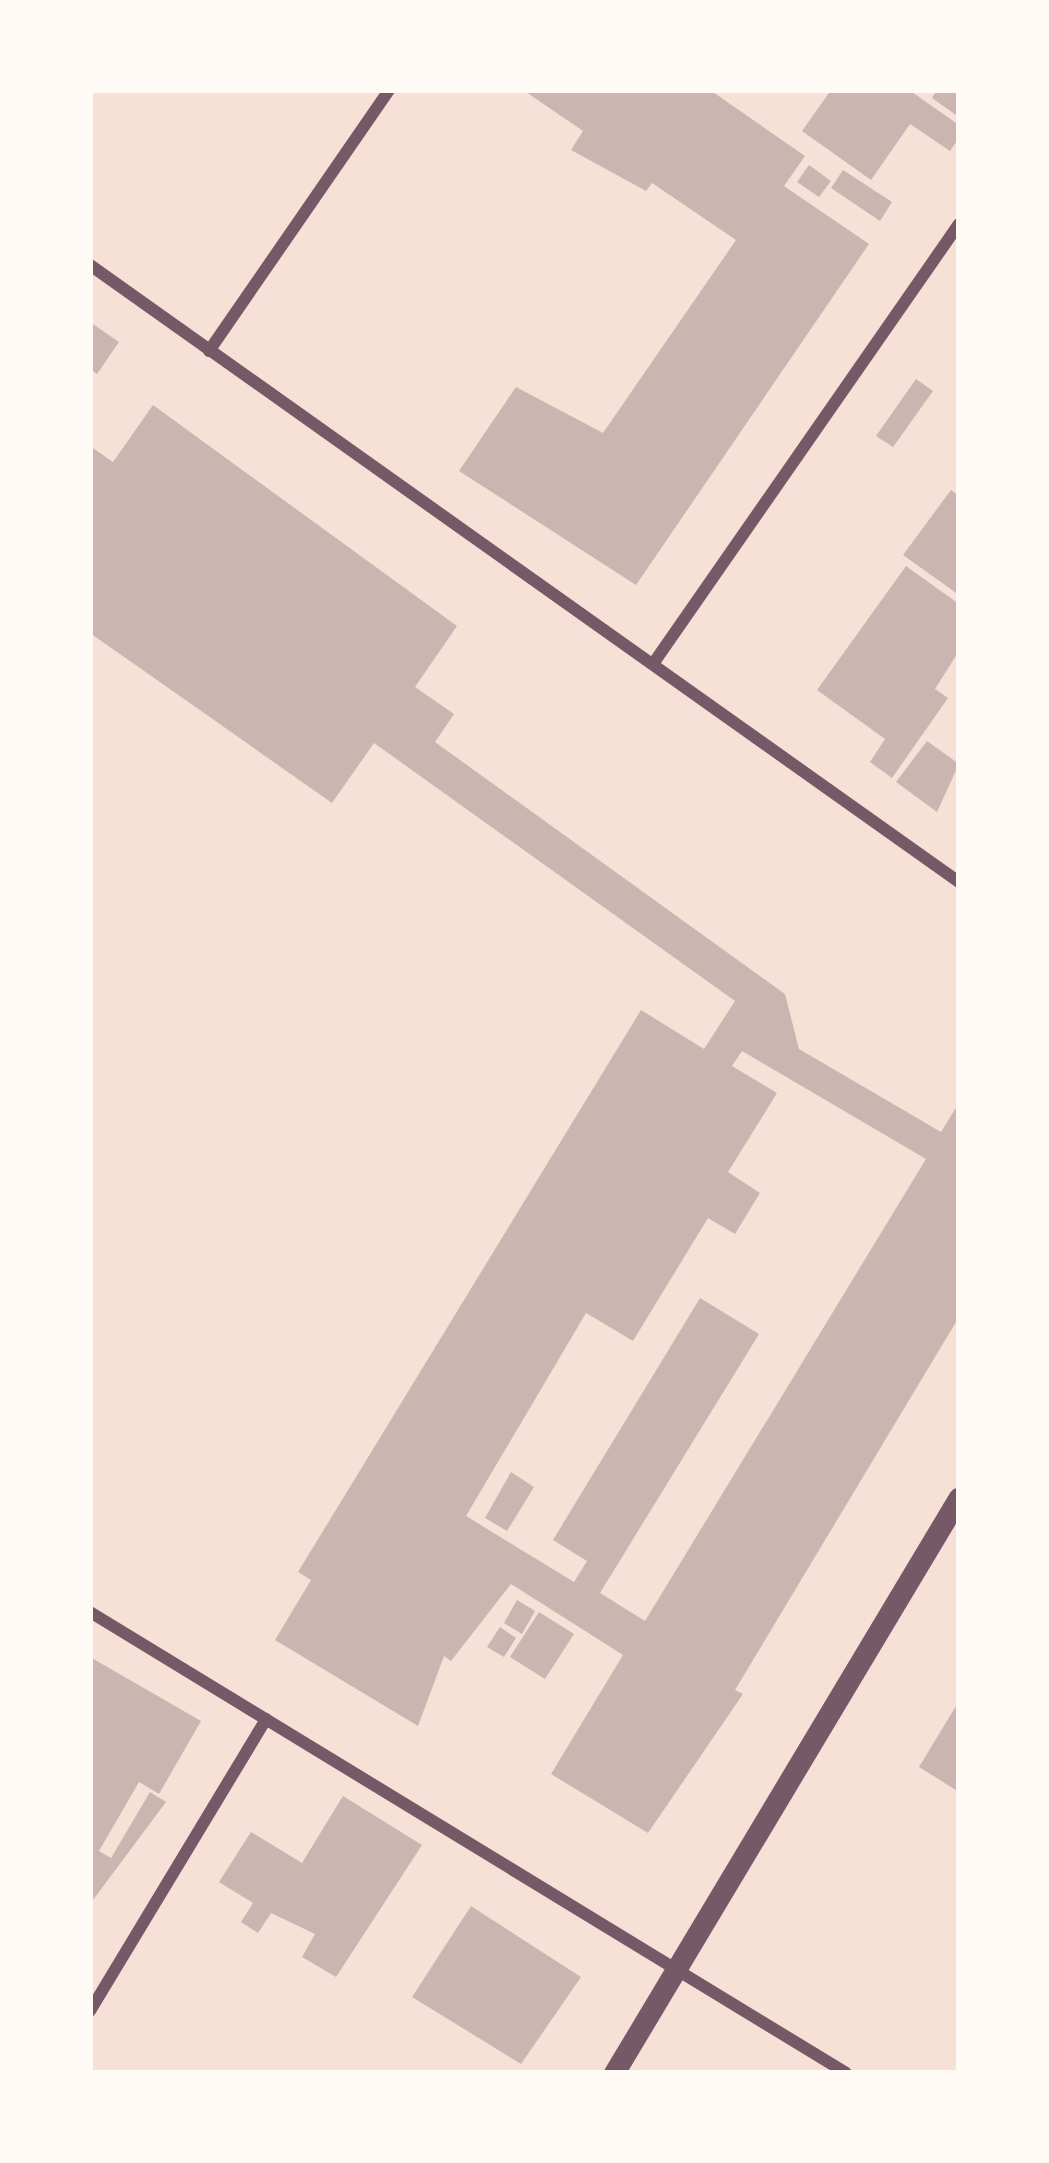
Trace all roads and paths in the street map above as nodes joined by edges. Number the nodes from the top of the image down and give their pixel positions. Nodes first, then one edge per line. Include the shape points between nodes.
1 (389, 90) edge
2 (959, 224) edge
3 (90, 265) edge
4 (208, 351) junction
5 (655, 661) junction
6 (959, 882) edge
7 (959, 1497) edge
8 (90, 1612) edge
9 (266, 1719) junction
10 (676, 1971) junction
11 (90, 2011) edge
12 (614, 2073) edge
13 (846, 2073) edge

1 - 4 street
2 - 5 street
3 - 4 street
4 - 5 street
5 - 6 street
7 - 10 street
8 - 9 street
9 - 10 street
9 - 11 street
10 - 12 street
10 - 13 street

